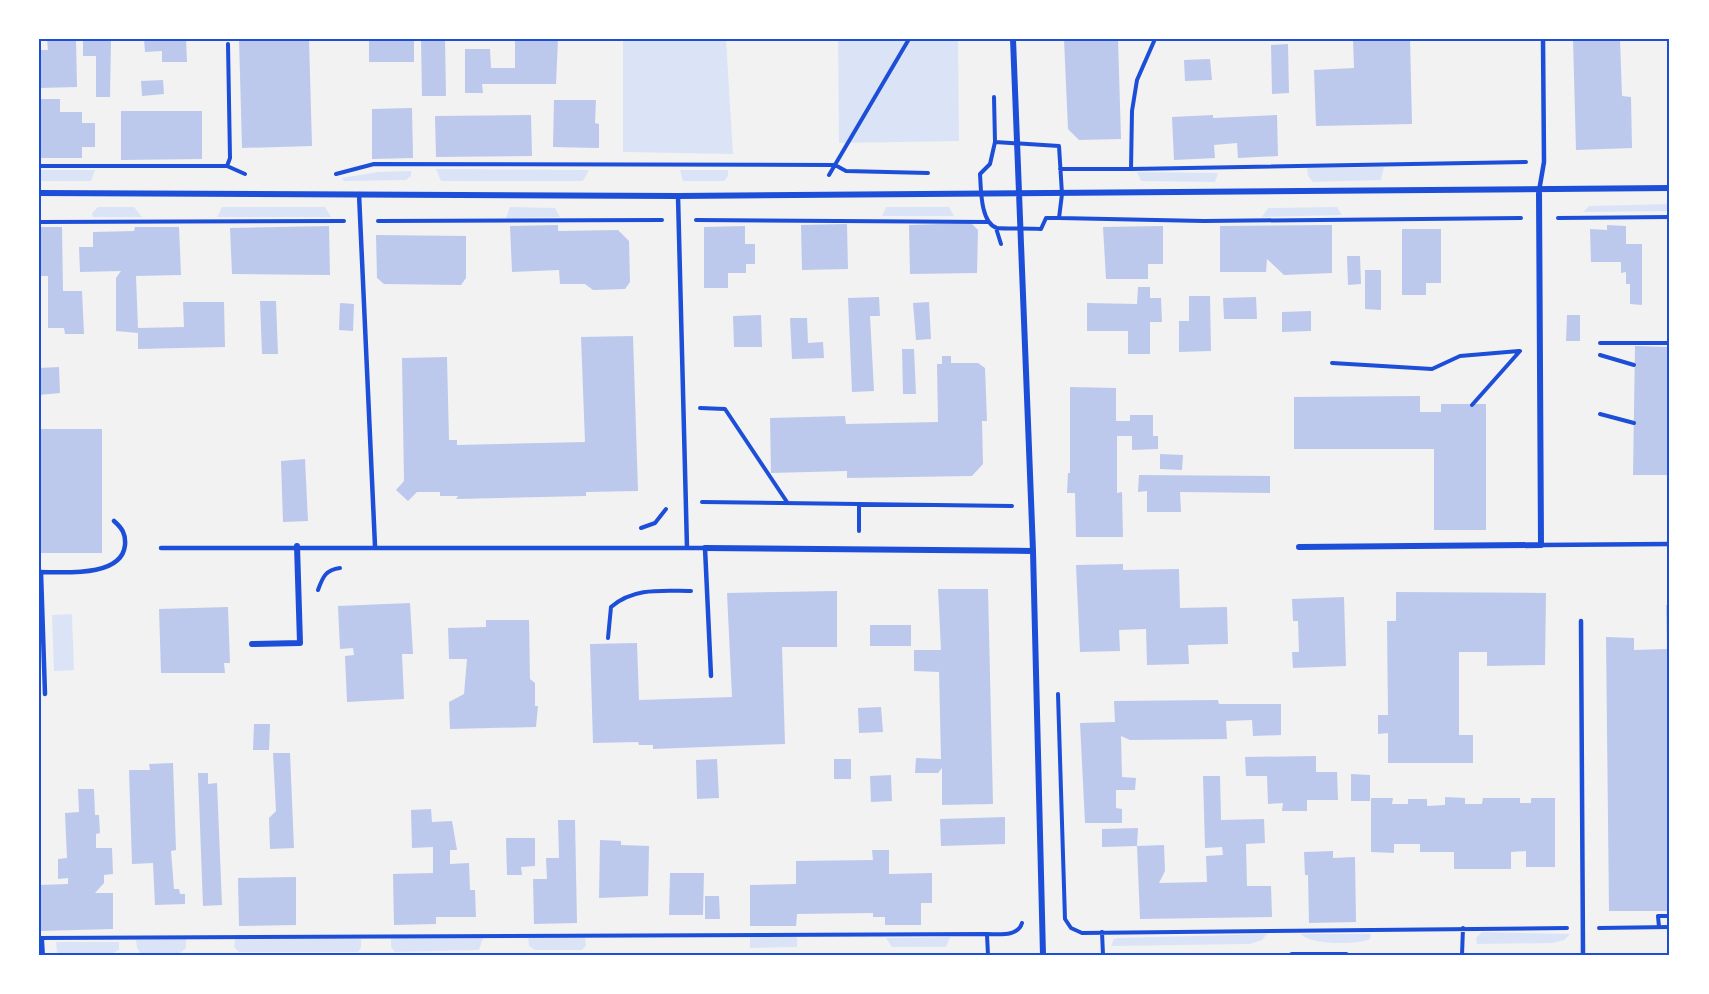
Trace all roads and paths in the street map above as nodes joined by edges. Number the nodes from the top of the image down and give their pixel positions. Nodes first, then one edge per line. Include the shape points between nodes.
1 (909, 39) edge
2 (1013, 39) edge
3 (1155, 39) edge
4 (1543, 39) edge
5 (228, 44) dead end
6 (1544, 162) junction
7 (835, 165) junction
8 (39, 166) edge
9 (227, 166) junction
10 (1060, 169) dead end
11 (1131, 169) junction
12 (935, 173) dead end
13 (969, 174) dead end
14 (980, 174) dead end
15 (250, 176) dead end
16 (328, 177) dead end
17 (1670, 188) edge
18 (1539, 191) junction
19 (39, 193) edge
20 (818, 194) junction
21 (1018, 194) junction
22 (359, 195) junction
23 (678, 196) junction
24 (1670, 217) edge
25 (1059, 218) dead end
26 (1538, 218) junction
27 (679, 220) junction
28 (989, 222) dead end
29 (1539, 342) junction
30 (1600, 343) dead end
31 (1670, 343) edge
32 (1519, 351) junction
33 (1600, 356) dead end
34 (1332, 363) dead end
35 (1634, 365) dead end
36 (1472, 405) dead end
37 (685, 407) junction
38 (1600, 414) dead end
39 (1634, 423) dead end
40 (687, 502) junction
41 (788, 502) junction
42 (859, 504) junction
43 (1031, 506) junction
44 (114, 521) dead end
45 (1670, 544) edge
46 (1541, 545) junction
47 (297, 546) junction
48 (375, 546) junction
49 (161, 548) dead end
50 (687, 548) junction
51 (705, 548) junction
52 (1299, 548) dead end
53 (859, 549) junction
54 (1033, 551) junction
55 (341, 568) dead end
56 (40, 572) edge
57 (707, 591) junction
58 (318, 601) dead end
59 (1581, 621) dead end
60 (608, 638) dead end
61 (252, 644) dead end
62 (711, 676) dead end
63 (45, 694) dead end
64 (1061, 772) dead end
65 (1670, 916) edge
66 (1023, 919) dead end
67 (1659, 927) junction
68 (1670, 927) edge
69 (1463, 928) junction
70 (1584, 928) junction
71 (1102, 932) junction
72 (987, 934) junction
73 (41, 938) edge
74 (43, 955) edge
75 (988, 955) edge
76 (1043, 955) edge
77 (1103, 955) edge
78 (1292, 955) edge
79 (1346, 955) edge
80 (1462, 955) edge
81 (1583, 955) edge

1 - 7 path
2 - 21 street
3 - 11 path via 1137,80
4 - 6 lane
5 - 9 path
6 - 11 path
6 - 18 lane
7 - 12 path via 846,171
7 - 16 path via 374,164
7 - 20 path
8 - 9 path
9 - 15 path
10 - 11 path
13 - 14 path
17 - 18 street
18 - 21 street
18 - 26 street
19 - 22 street
20 - 21 street
20 - 23 street
21 - 43 street
22 - 23 street
22 - 48 lane
23 - 27 lane
24 - 26 path
25 - 26 path
26 - 29 street
27 - 28 path
27 - 37 lane
29 - 32 path
29 - 46 street
30 - 31 path
32 - 34 path via 1460,356 1432,369
32 - 36 path
33 - 35 path
37 - 40 lane
37 - 41 path via 725,409
38 - 39 path
40 - 41 path
40 - 50 lane
41 - 42 path
42 - 43 path
42 - 53 path
43 - 54 street
44 - 56 lane via 123,529 125,544 118,561 101,569
45 - 46 lane
46 - 52 street
47 - 48 lane
47 - 49 lane
47 - 61 street via 300,643
48 - 50 lane
50 - 51 lane
51 - 53 street
51 - 57 lane
53 - 54 street
54 - 76 street
55 - 58 path via 322,577
56 - 63 lane
57 - 60 path via 634,592 611,607
57 - 62 lane
59 - 70 lane
64 - 71 path via 1065,920 1082,933
65 - 67 path via 1658,916
66 - 72 path via 1020,929 1013,933
67 - 68 path
67 - 70 path
69 - 70 path
69 - 71 path
69 - 80 path
70 - 81 lane
71 - 77 path
72 - 73 path
72 - 75 path
73 - 74 path
78 - 79 street

